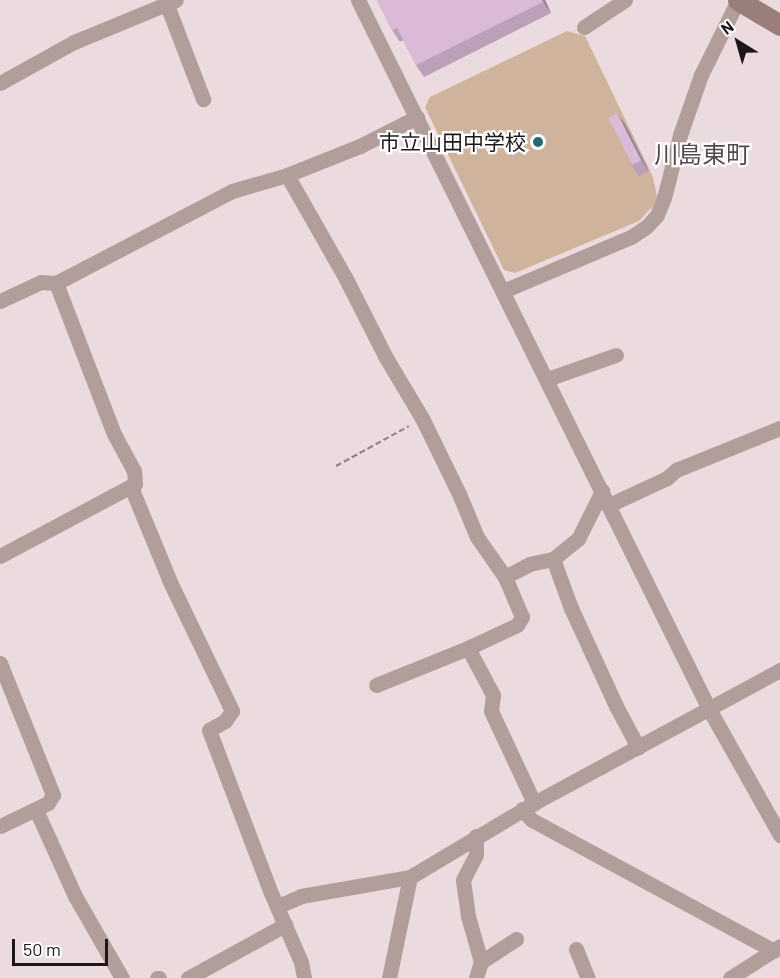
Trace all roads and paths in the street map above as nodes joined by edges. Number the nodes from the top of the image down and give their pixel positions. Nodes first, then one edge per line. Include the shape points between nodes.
1 (358, 0) edge
2 (625, 0) edge
3 (738, 0) edge
4 (171, 3) edge
5 (780, 25) edge
6 (584, 27) dead end
7 (0, 83) edge
8 (203, 99) dead end
9 (417, 117) junction
10 (287, 176) junction
11 (56, 283) junction
12 (503, 291) junction
13 (0, 301) edge
14 (616, 354) dead end
15 (547, 379) junction
16 (422, 418) junction
17 (780, 428) edge
18 (336, 466) dead end
19 (131, 487) junction
20 (602, 491) junction
21 (609, 505) junction
22 (0, 556) edge
23 (553, 559) junction
24 (505, 577) junction
25 (468, 648) junction
26 (0, 663) edge
27 (780, 670) edge
28 (376, 685) dead end
29 (709, 709) junction
30 (638, 747) junction
31 (528, 806) junction
32 (36, 810) junction
33 (0, 826) edge
34 (779, 831) edge
35 (476, 836) junction
36 (410, 877) junction
37 (278, 906) junction
38 (285, 925) junction
39 (516, 939) dead end
40 (777, 948) edge
41 (576, 949) dead end
42 (481, 962) junction
43 (122, 978) edge
44 (188, 978) edge
45 (304, 978) edge
46 (390, 978) edge
47 (476, 978) edge
48 (588, 978) edge
49 (730, 978) edge

1 - 9 street
2 - 6 street
3 - 5 street
3 - 12 street via 701,75 657,215 631,237
4 - 7 street via 74,42
4 - 8 street
9 - 10 street
9 - 12 street
10 - 11 street via 232,191
10 - 16 street
11 - 13 street via 41,282
11 - 19 street via 114,434 134,471 135,484
12 - 15 street
14 - 15 street
15 - 20 street
16 - 18 path
16 - 24 street via 477,537
17 - 21 street via 676,470
19 - 22 street
19 - 37 street via 171,584 232,711 225,721 209,730
20 - 21 street
20 - 23 street via 578,539
21 - 29 street
23 - 24 street via 529,564
23 - 30 street via 615,706
24 - 25 street via 522,617 517,626
25 - 28 street
25 - 31 street via 493,695 491,711
26 - 32 street via 53,795
27 - 29 street
29 - 30 street
29 - 34 street
30 - 31 street
31 - 35 street
31 - 40 street via 532,820
32 - 33 street
32 - 43 street via 75,896
35 - 36 street
35 - 42 street via 476,855 463,880
36 - 37 street via 301,896
36 - 46 street
37 - 38 street
38 - 44 street
38 - 45 street
39 - 42 street
40 - 49 street
41 - 48 street
42 - 47 street

